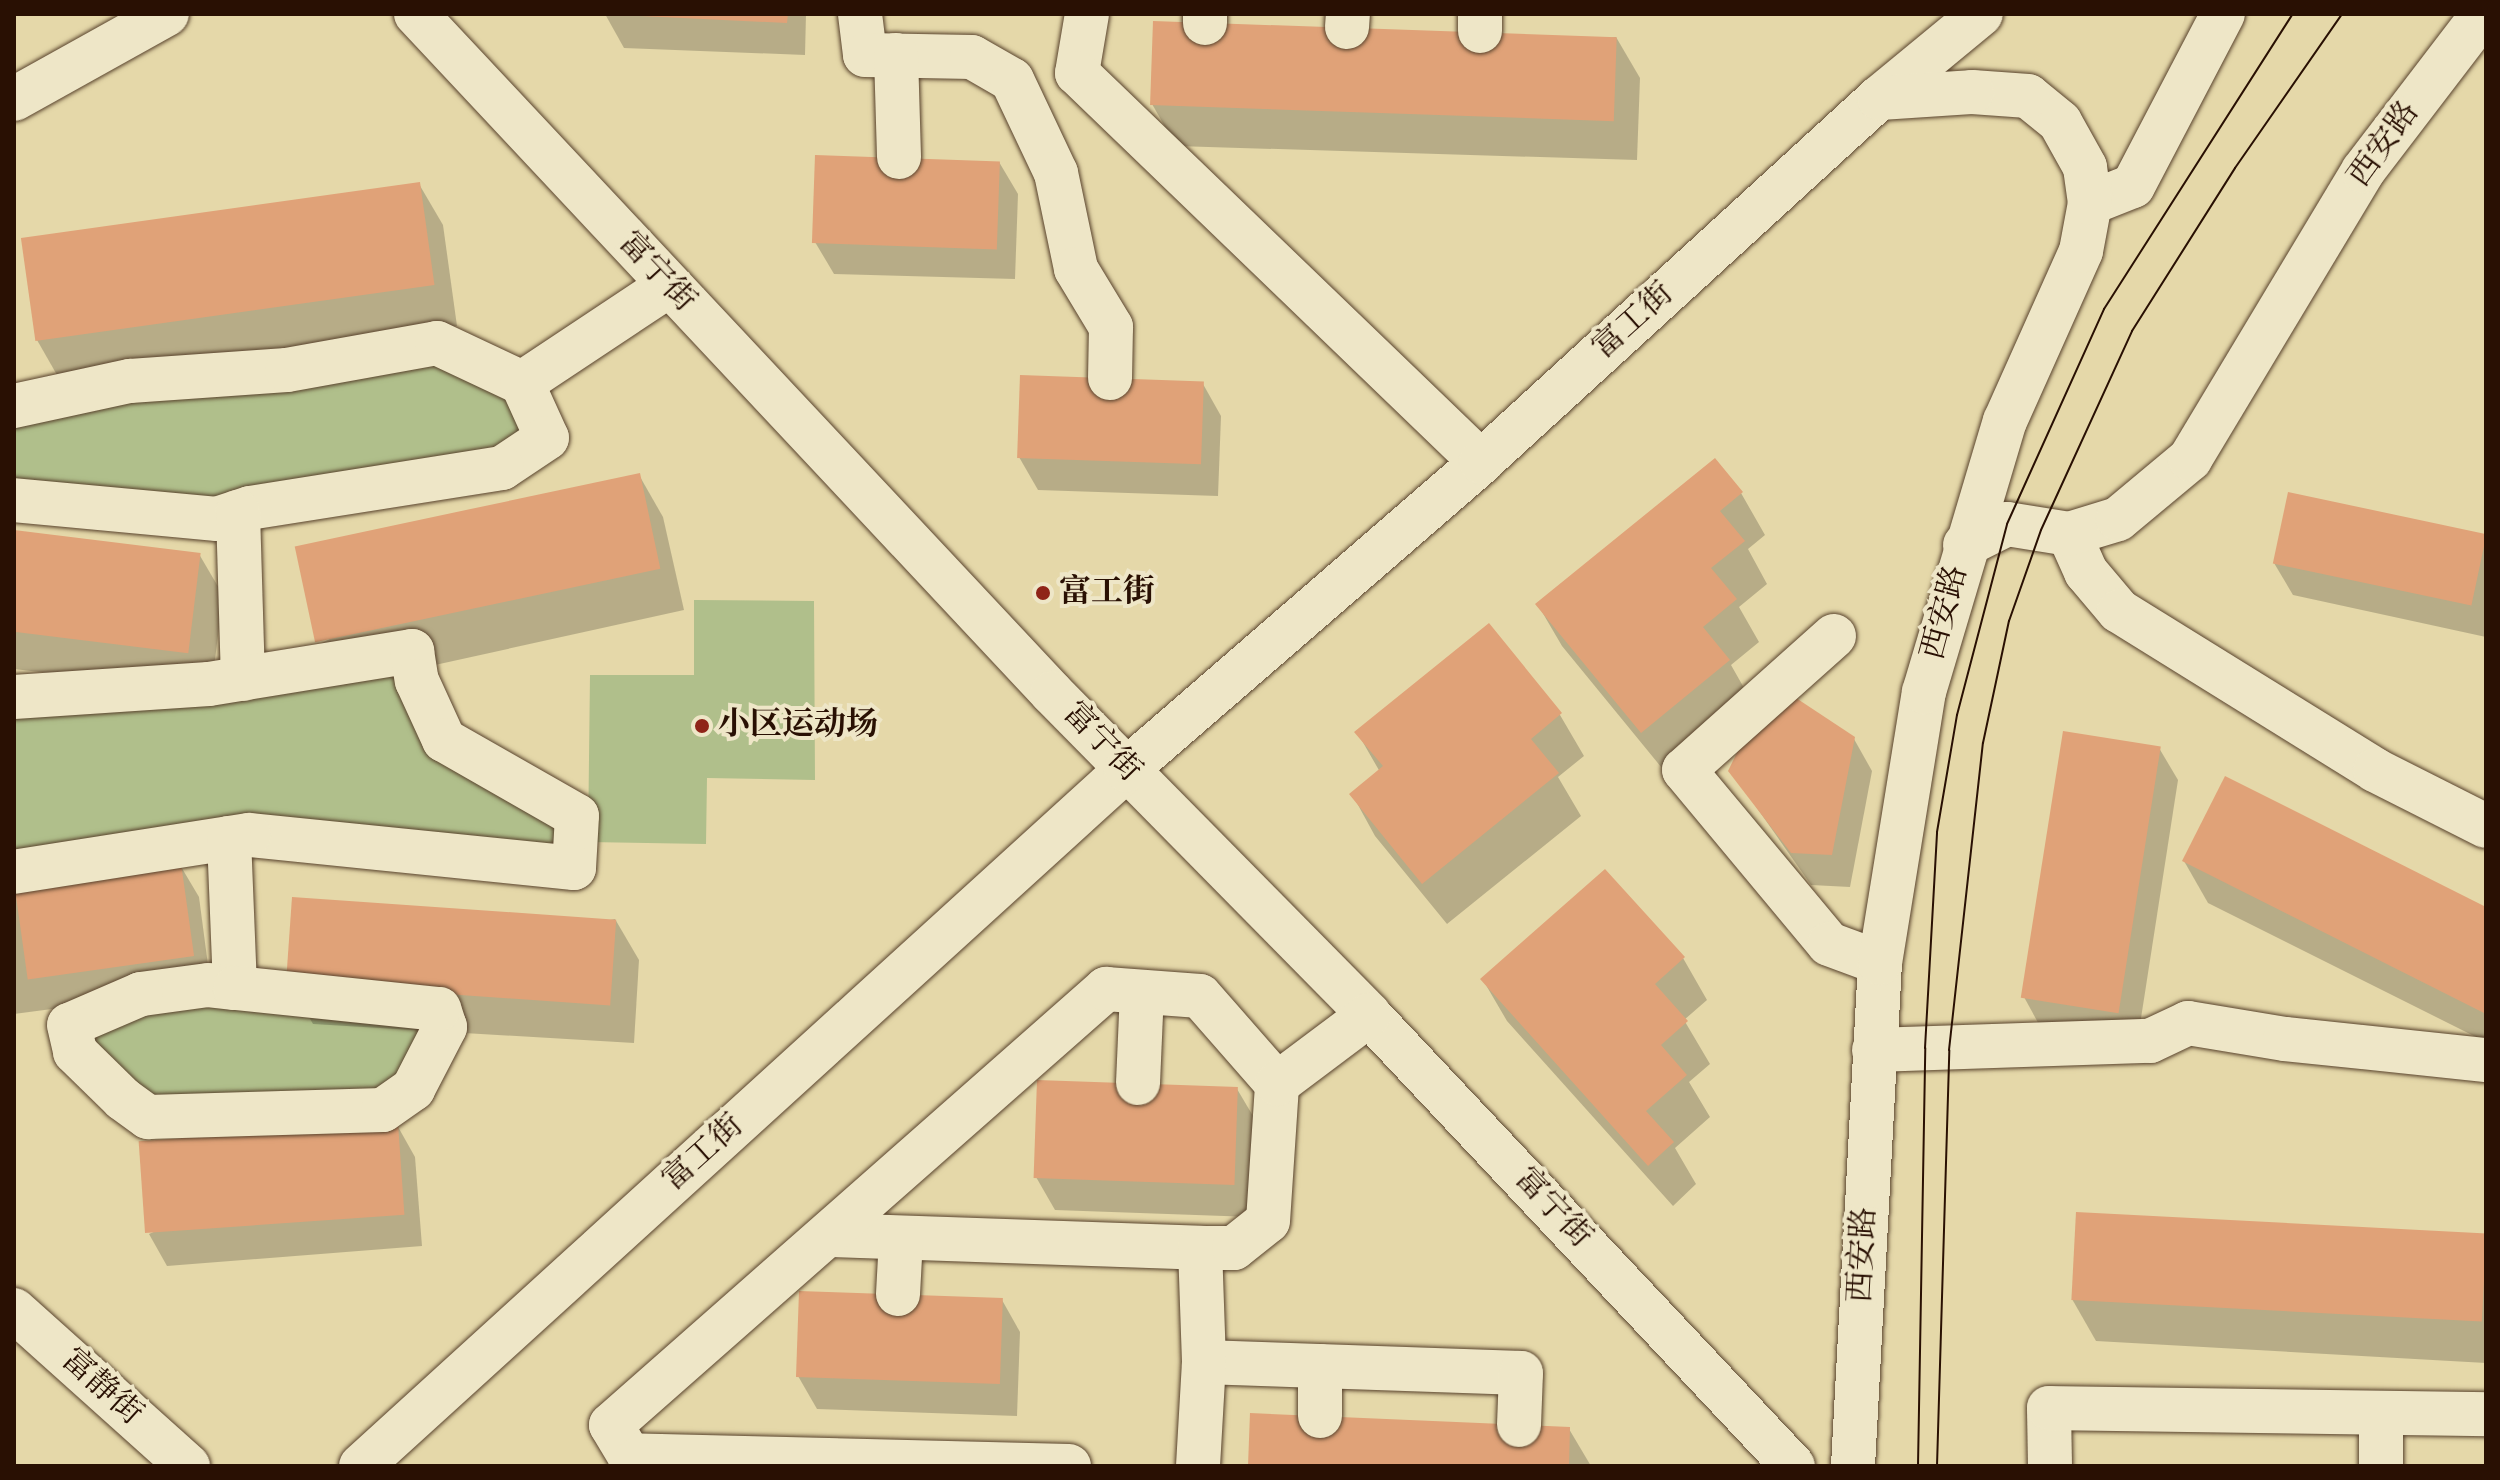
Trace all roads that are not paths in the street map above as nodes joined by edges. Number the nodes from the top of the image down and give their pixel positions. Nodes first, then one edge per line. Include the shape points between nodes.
1 (167, 14) edge
2 (416, 14) edge
3 (860, 14) edge
4 (1087, 14) edge
5 (1981, 14) edge
6 (2223, 14) edge
7 (2483, 14) edge
8 (896, 55) junction
9 (1879, 98) junction
10 (14, 99) edge
11 (899, 157) dead end
12 (2090, 203) junction
13 (668, 286) junction
14 (1110, 378) dead end
15 (522, 383) junction
16 (14, 406) edge
17 (1481, 462) junction
18 (14, 500) edge
19 (238, 512) junction
20 (2069, 534) junction
21 (1965, 545) junction
22 (1834, 636) dead end
23 (243, 679) junction
24 (14, 697) edge
25 (1126, 770) junction
26 (2486, 826) edge
27 (229, 838) junction
28 (14, 872) edge
29 (1880, 963) junction
30 (235, 988) junction
31 (1142, 992) junction
32 (1369, 1015) junction
33 (1874, 1050) junction
34 (2486, 1060) edge
35 (1138, 1083) dead end
36 (1277, 1084) junction
37 (832, 1235) junction
38 (901, 1238) junction
39 (1200, 1248) junction
40 (898, 1294) dead end
41 (14, 1310) edge
42 (1204, 1362) junction
43 (1320, 1366) junction
44 (2381, 1414) junction
45 (2486, 1414) edge
46 (1320, 1416) dead end
47 (1519, 1425) dead end
48 (656, 1461) edge
49 (188, 1466) edge
50 (361, 1466) edge
51 (1069, 1466) edge
52 (1198, 1466) edge
53 (1793, 1466) edge
54 (1853, 1466) edge
55 (2050, 1466) edge
56 (2381, 1466) edge

1 - 10 street
2 - 13 street, 富宁街
3 - 8 street via 865,55
4 - 17 street via 1077,73
5 - 9 street, 富工街
6 - 12 street via 2133,186
7 - 20 street, 西安路 via 2363,171 2190,459 2118,519
8 - 11 street
8 - 14 street via 972,57 1012,80 1056,173 1076,269 1111,327
9 - 12 street via 1972,92 2028,96 2060,122 2085,167
9 - 17 street, 富工街
12 - 21 street via 2081,251 2005,421
13 - 15 street
13 - 25 street, 富宁街
15 - 16 street via 437,343 287,370 130,381
15 - 19 street via 547,438 502,468
17 - 25 street, 富工街
18 - 19 street via 217,519
19 - 23 street
20 - 21 street, 西安路 via 2007,524
20 - 26 street via 2086,572 2119,611 2375,770
21 - 29 street, 西安路 via 1924,692
22 - 29 street via 1684,770 1829,944
23 - 24 street via 82,696
23 - 27 street via 412,651 417,681 444,740 577,816 574,868 351,843
25 - 32 street, 富宁街
25 - 50 street, 富工街
27 - 28 street
27 - 30 street
29 - 33 street, 西安路
30 - 30 street via 208,985 141,994 69,1025 75,1052 148,1117 200,1127 334,1119 383,1110 413,1089 445,1027 439,1009
31 - 35 street
31 - 36 street via 1200,996
31 - 37 street via 1106,989
32 - 36 street
32 - 53 street, 富宁街
33 - 34 street via 2150,1041 2188,1023
33 - 54 street, 西安路
36 - 39 street via 1268,1221 1234,1248
37 - 38 street
37 - 48 street via 611,1425 629,1455
38 - 39 street
38 - 40 street
39 - 42 street
41 - 49 street, 富静街
42 - 43 street
42 - 52 street
43 - 46 street
43 - 47 street via 1521,1373
44 - 45 street
44 - 55 street via 2049,1408
44 - 56 street
48 - 51 street

